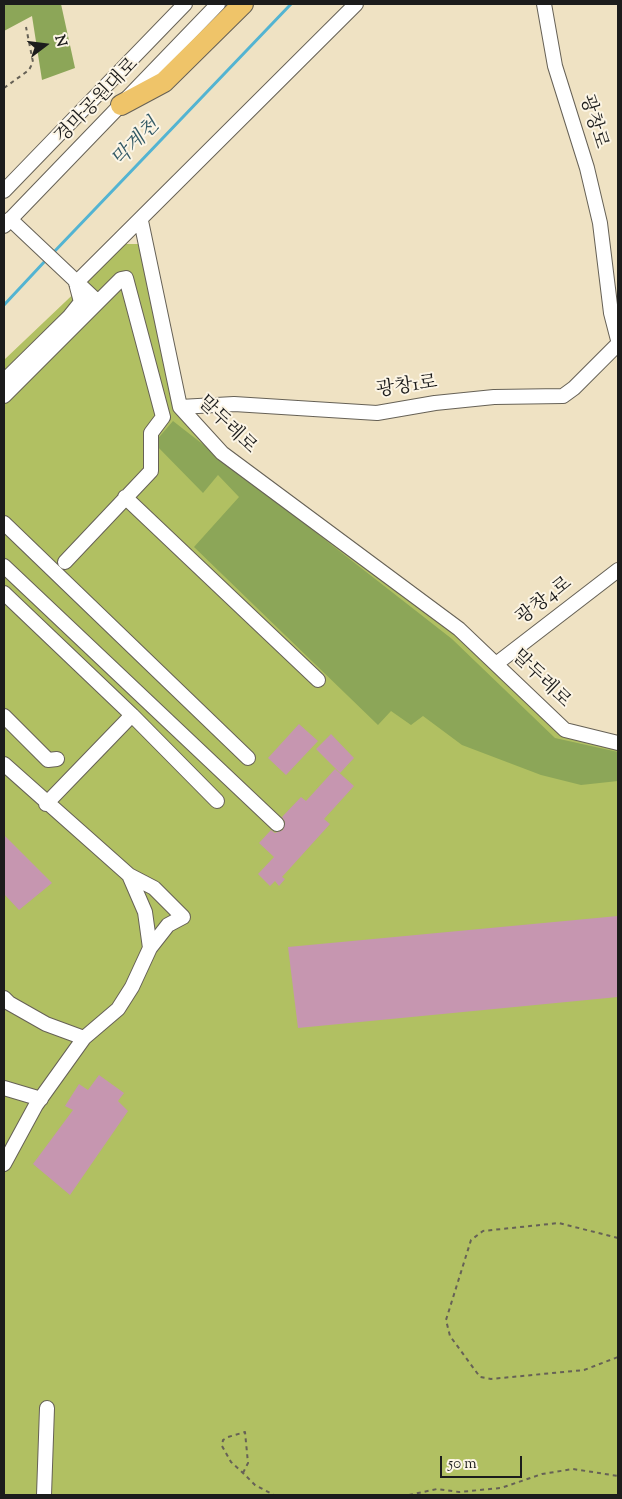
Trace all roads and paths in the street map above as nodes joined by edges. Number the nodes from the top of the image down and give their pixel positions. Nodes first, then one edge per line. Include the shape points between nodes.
1 (185, 4) edge
2 (218, 4) edge
3 (243, 4) edge
4 (356, 4) edge
5 (544, 4) edge
6 (26, 27) dead end
7 (4, 88) edge
8 (121, 104) junction
9 (4, 192) edge
10 (141, 221) junction
11 (7, 222) edge
12 (72, 279) junction
13 (98, 302) junction
14 (618, 342) edge
15 (4, 381) edge
16 (4, 396) edge
17 (180, 407) junction
18 (125, 497) junction
19 (4, 523) edge
20 (65, 562) dead end
21 (4, 566) edge
22 (618, 570) edge
23 (4, 593) edge
24 (496, 664) junction
25 (318, 680) dead end
26 (132, 715) junction
27 (4, 716) edge
28 (618, 743) edge
29 (248, 758) dead end
30 (57, 759) dead end
31 (4, 764) edge
32 (217, 802) dead end
33 (46, 804) junction
34 (277, 824) dead end
35 (129, 875) junction
36 (150, 948) junction
37 (4, 998) edge
38 (84, 1038) junction
39 (4, 1088) edge
40 (41, 1099) junction
41 (4, 1164) edge
42 (618, 1238) edge
43 (618, 1357) edge
44 (47, 1408) dead end
45 (243, 1473) junction
46 (618, 1476) edge
47 (44, 1495) edge
48 (274, 1495) edge
49 (409, 1495) edge

1 - 9 street, 경마공원대로
2 - 8 street, 경마공원대로
3 - 8 highway via 164,82
4 - 10 street
5 - 14 street, 광창로 via 555,66 587,168 600,223 611,313
6 - 7 path via 33,62 29,70
8 - 11 street, 경마공원대로
10 - 12 street
10 - 17 street, 말두레로
11 - 12 street via 34,242
12 - 13 street
12 - 15 street via 81,302
13 - 16 street
13 - 18 street via 126,278 163,418 151,433 151,472
14 - 17 street, 광창1로 via 563,396 484,398 377,413 234,404
17 - 24 street, 말두레로 via 222,453 459,629
18 - 20 street
18 - 25 street
19 - 29 street
21 - 34 street
22 - 24 street, 광창4로
23 - 26 street
24 - 28 street, 말두레로 via 565,730
26 - 32 street
26 - 33 street
27 - 30 street via 48,760
31 - 33 street
33 - 35 street
35 - 36 street via 145,912
35 - 36 street via 154,888 183,917 168,925
36 - 38 street via 132,988 118,1009
37 - 38 street via 46,1024
38 - 40 street
39 - 40 street
40 - 41 street
42 - 43 path via 559,1223 483,1231 471,1240 446,1320 450,1336 480,1377 491,1379 584,1370
44 - 47 street
45 - 45 path via 231,1462 222,1446 223,1440 245,1432 248,1463
45 - 48 path via 255,1485
46 - 49 path via 573,1469 542,1474 501,1488 459,1492 437,1489

